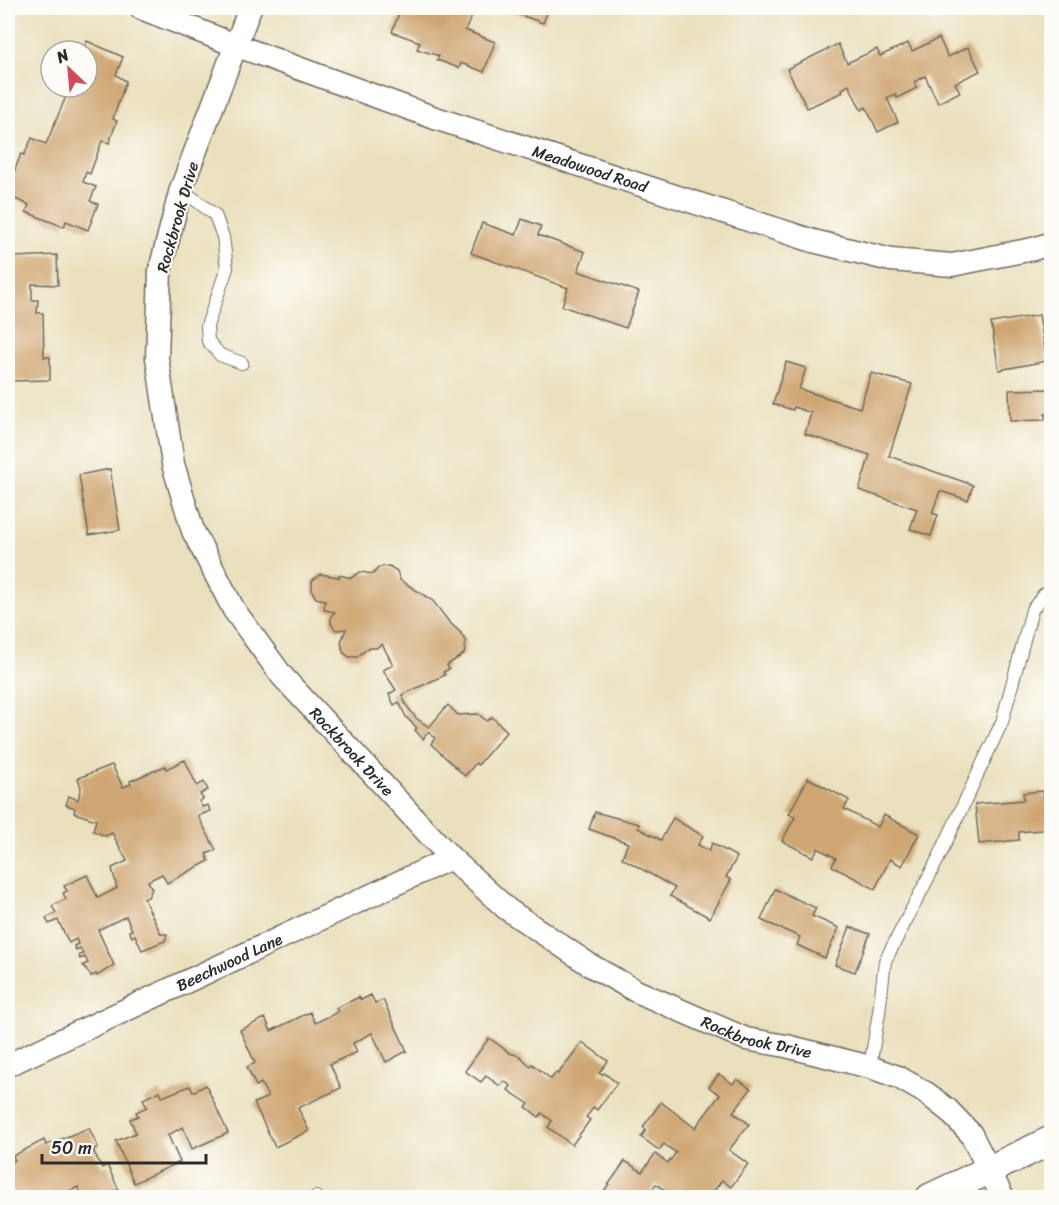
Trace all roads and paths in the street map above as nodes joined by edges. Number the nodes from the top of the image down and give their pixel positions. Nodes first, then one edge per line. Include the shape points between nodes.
1 (141, 8) edge
2 (250, 8) edge
3 (235, 45) junction
4 (182, 189) junction
5 (1052, 243) edge
6 (242, 363) dead end
7 (1052, 591) edge
8 (452, 858) junction
9 (8, 1065) edge
10 (870, 1066) junction
11 (1052, 1140) edge
12 (989, 1170) junction
13 (930, 1197) edge
14 (1003, 1197) edge

1 - 3 street, Meadowood Road
2 - 3 street, Rockbrook Drive
3 - 4 street, Rockbrook Drive
3 - 5 street, Meadowood Road via 435,118 813,241 891,260 952,265
4 - 6 lane via 215,215 224,237 227,268 207,326 208,341 220,355
4 - 8 street, Rockbrook Drive via 160,270 158,358 173,464 193,531 234,610 282,676
7 - 10 lane via 1044,594 1032,610 1002,722 885,961
8 - 9 street, Beechwood Lane
8 - 10 street, Rockbrook Drive via 507,909 636,991 746,1039
10 - 12 street, Rockbrook Drive via 898,1077 948,1110 971,1134
11 - 12 street
12 - 13 street
12 - 14 street, Rockbrook Drive

